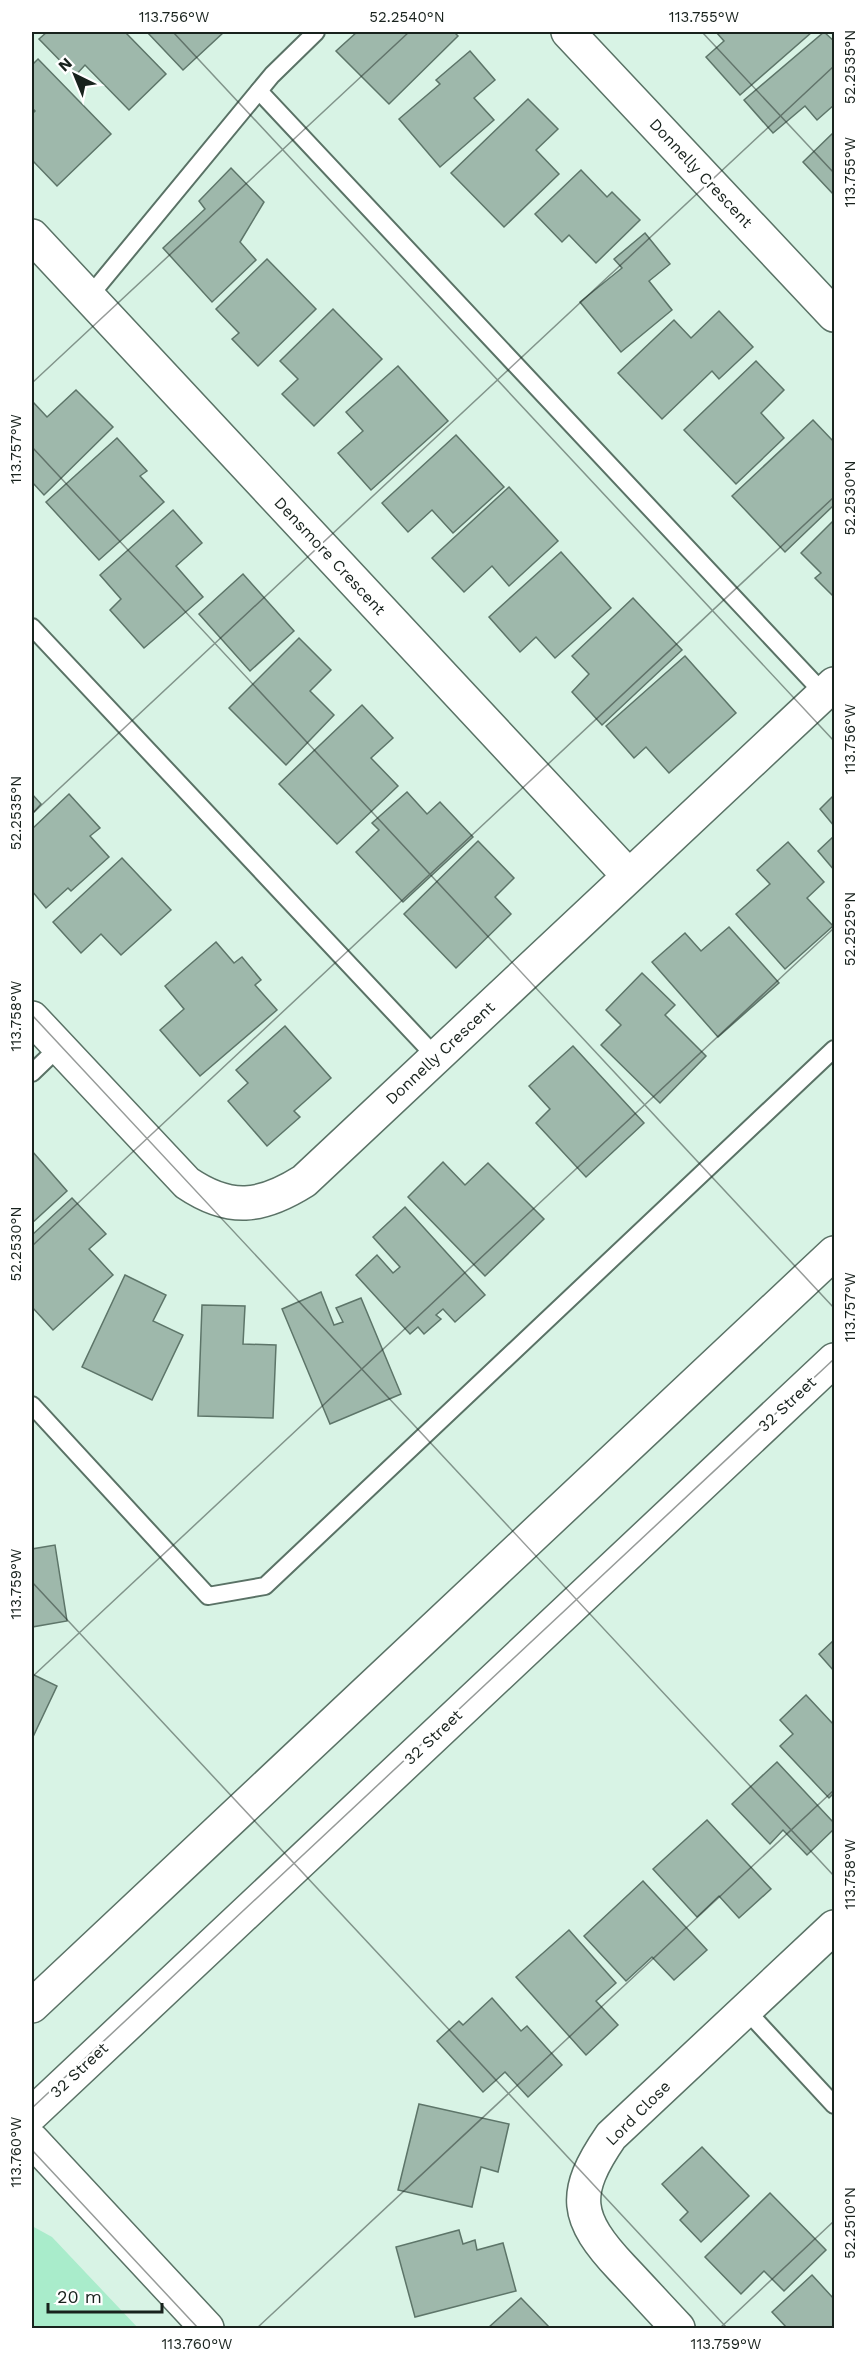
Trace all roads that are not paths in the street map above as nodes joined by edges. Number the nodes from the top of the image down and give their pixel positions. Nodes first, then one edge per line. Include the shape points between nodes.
1 (316, 32) edge
2 (568, 32) edge
3 (259, 91) junction
4 (32, 237) edge
5 (88, 298) junction
6 (834, 315) edge
7 (32, 627) edge
8 (831, 694) edge
9 (628, 875) junction
10 (32, 1018) edge
11 (59, 1047) junction
12 (834, 1049) edge
13 (436, 1057) junction
14 (32, 1073) edge
15 (834, 1253) edge
16 (834, 1360) edge
17 (32, 1405) edge
18 (834, 1927) edge
19 (32, 2006) edge
20 (746, 2010) junction
21 (834, 2105) edge
22 (32, 2114) edge
23 (32, 2140) edge
24 (207, 2328) edge
25 (678, 2328) edge

1 - 3 lane
2 - 6 street, Donnelly Crescent
3 - 5 lane
3 - 8 lane
4 - 5 street, Densmore Crescent
5 - 9 street, Densmore Crescent
7 - 13 lane
8 - 9 street, Donnelly Crescent
9 - 13 street, Donnelly Crescent
10 - 11 street, Donnelly Crescent
11 - 13 street, Donnelly Crescent via 187,1183 207,1196 232,1204 259,1202 304,1181
11 - 14 lane
12 - 17 lane via 265,1586 208,1596
15 - 19 street
16 - 22 street, 32 Street
18 - 20 street, Lord Close
20 - 21 lane
20 - 25 street, Lord Close via 611,2136 586,2182 583,2202 587,2225 602,2247
23 - 24 street

